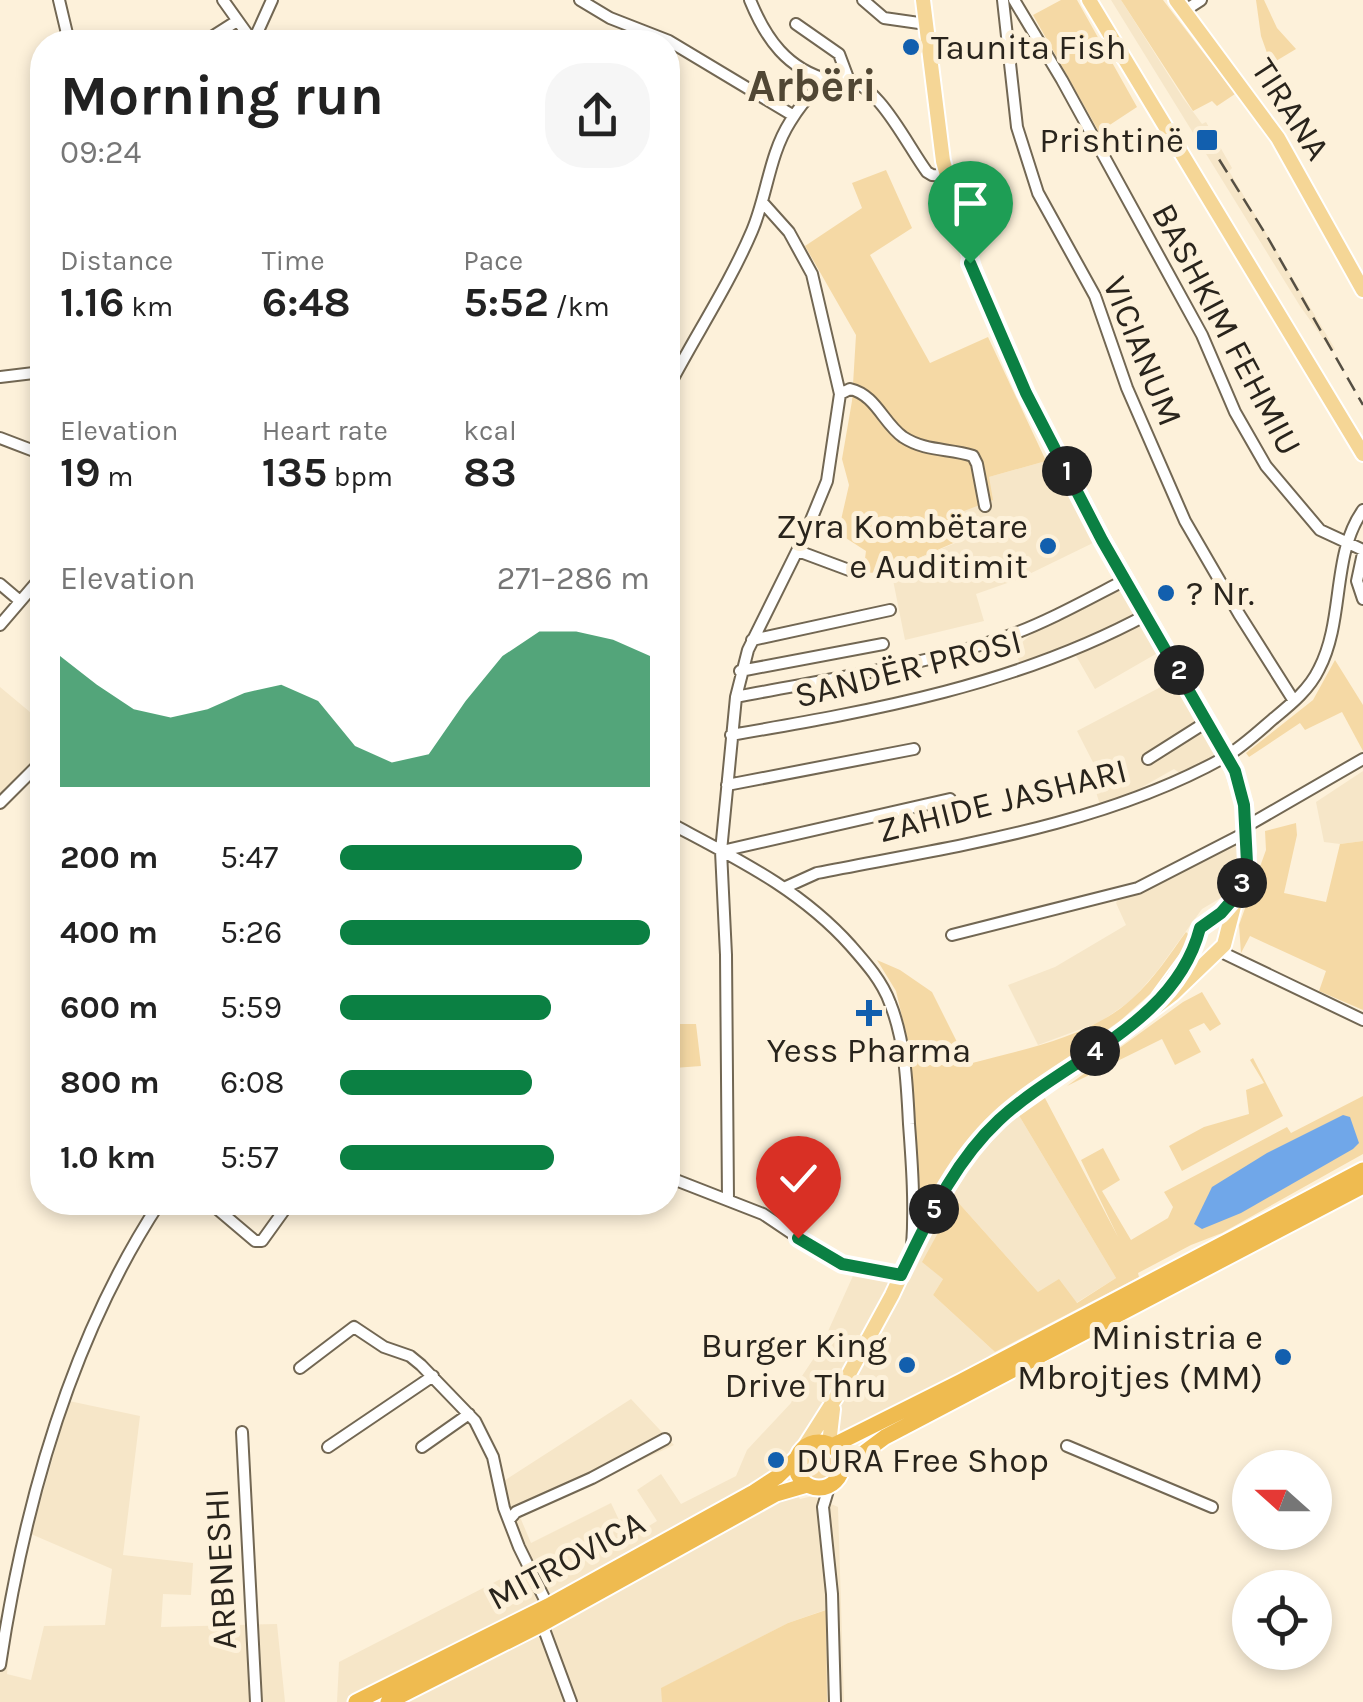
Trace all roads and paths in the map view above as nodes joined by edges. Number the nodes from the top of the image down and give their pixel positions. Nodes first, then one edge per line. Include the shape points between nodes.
1 (59, 0) edge
2 (223, 0) edge
3 (272, 0) edge
4 (580, 0) edge
5 (750, 0) edge
6 (862, 0) edge
7 (923, 0) edge
8 (1003, 0) edge
9 (1014, 0) edge
10 (1089, 0) edge
11 (1202, 0) edge
12 (1180, 5) edge
13 (236, 20) junction
14 (796, 24) dead end
15 (926, 24) junction
16 (66, 30) edge
17 (221, 30) edge
18 (244, 30) edge
19 (258, 30) edge
20 (641, 30) edge
21 (680, 48) edge
22 (848, 78) junction
23 (830, 80) junction
24 (794, 116) junction
25 (946, 176) junction
26 (763, 203) junction
27 (1346, 259) junction
28 (1363, 282) edge
29 (1363, 290) edge
30 (1363, 299) edge
31 (680, 366) edge
32 (30, 373) edge
33 (0, 377) edge
34 (840, 394) junction
35 (0, 438) edge
36 (30, 449) edge
37 (1363, 454) edge
38 (985, 506) dead end
39 (1363, 510) edge
40 (1363, 524) edge
41 (1347, 545) junction
42 (798, 551) junction
43 (1363, 552) edge
44 (849, 570) dead end
45 (1127, 579) junction
46 (0, 584) edge
47 (30, 590) edge
48 (1363, 598) edge
49 (20, 601) junction
50 (890, 610) dead end
51 (1148, 614) junction
52 (0, 625) edge
53 (752, 640) junction
54 (883, 644) dead end
55 (740, 671) junction
56 (736, 697) junction
57 (1294, 701) junction
58 (1208, 721) junction
59 (731, 735) junction
60 (914, 749) dead end
61 (1228, 755) junction
62 (1148, 759) dead end
63 (1363, 759) edge
64 (30, 773) edge
65 (727, 785) junction
66 (950, 799) dead end
67 (0, 803) edge
68 (680, 829) edge
69 (1247, 829) junction
70 (721, 851) junction
71 (1241, 886) junction
72 (786, 887) junction
73 (1212, 920) junction
74 (952, 935) dead end
75 (1198, 938) junction
76 (1222, 942) junction
77 (1142, 1017) junction
78 (1363, 1020) edge
79 (1363, 1170) edge
80 (680, 1182) edge
81 (1363, 1186) edge
82 (728, 1200) junction
83 (153, 1215) edge
84 (224, 1215) edge
85 (282, 1215) edge
86 (912, 1253) junction
87 (901, 1275) junction
88 (300, 1368) dead end
89 (434, 1376) junction
90 (838, 1394) junction
91 (468, 1414) junction
92 (242, 1432) dead end
93 (666, 1439) dead end
94 (830, 1445) junction
95 (1067, 1446) dead end
96 (422, 1447) dead end
97 (328, 1448) dead end
98 (800, 1453) junction
99 (842, 1469) junction
100 (809, 1486) junction
101 (829, 1487) junction
102 (822, 1507) junction
103 (1212, 1507) dead end
104 (509, 1520) junction
105 (548, 1606) junction
106 (542, 1624) junction
107 (0, 1664) edge
108 (256, 1702) edge
109 (356, 1702) edge
110 (388, 1702) edge
111 (571, 1702) edge
112 (836, 1702) edge

1 - 16 street
2 - 13 street
3 - 19 street
4 - 20 street
5 - 23 street via 781,53 810,75
6 - 15 street via 884,18
7 - 15 main road
8 - 57 street, VICIANUM via 1017,127 1038,194 1095,296 1186,521
9 - 41 street, BASHKIM FEHMIU via 1193,318 1266,466 1320,530
10 - 37 main road
11 - 12 street
12 - 27 main road, TIRANA via 1278,138
13 - 17 street
13 - 18 street
14 - 22 street via 839,54
15 - 25 main road
21 - 24 street
22 - 23 street
22 - 25 street via 876,100 927,172
23 - 24 street
24 - 26 street via 774,155
25 - 45 main road via 1004,345
26 - 31 street
26 - 34 street via 812,274
27 - 28 main road
27 - 29 main road, TIRANA
27 - 30 main road, TIRANA
32 - 33 street
34 - 38 street via 861,392 917,444 973,456
34 - 42 street via 830,468
35 - 36 street
39 - 41 street
40 - 41 street
41 - 43 street, BASHKIM FEHMIU
41 - 57 street, ZAHIDE JASHARI via 1333,634 1320,669
42 - 44 street
42 - 53 street
43 - 48 street via 1357,581
45 - 51 main road
45 - 56 street via 986,643
46 - 49 street
47 - 49 street
49 - 52 street
50 - 53 street
51 - 58 main road
51 - 59 street, SANDËR PROSI via 1078,650 982,684
53 - 55 street
54 - 55 street
55 - 56 street
56 - 59 street
57 - 61 street, ZAHIDE JASHARI
58 - 61 main road
58 - 62 street
59 - 65 street
60 - 65 street
61 - 69 main road
61 - 72 street, ZAHIDE JASHARI via 1107,808 817,872
63 - 69 street
64 - 67 street
65 - 70 street
66 - 70 street
68 - 70 street
69 - 71 main road
69 - 74 street via 1138,888
70 - 72 street
70 - 82 street
71 - 73 main road
71 - 76 main road
72 - 86 street via 856,951 893,1011 908,1103
73 - 75 main road
73 - 76 main road via 1221,922
75 - 76 main road via 1202,946
75 - 77 main road
76 - 77 main road
76 - 78 street via 1235,958
77 - 86 main road via 984,1136 954,1174
79 - 94 highway
80 - 82 street
81 - 99 highway via 885,1437
82 - 87 street via 763,1214 833,1261
83 - 107 street via 102,1311 57,1422 16,1567
84 - 85 street via 255,1241 268,1236
86 - 87 main road
87 - 90 main road
88 - 89 street via 354,1327
89 - 91 street
89 - 97 street
90 - 94 main road
90 - 98 main road
91 - 96 street
91 - 104 street via 488,1443
92 - 108 street, ARBNESHI
93 - 104 street
94 - 98 highway via 815,1442
94 - 99 highway
95 - 103 street
98 - 100 highway via 797,1474
98 - 105 highway, MITROVICA via 754,1492
99 - 101 highway
100 - 101 highway
100 - 102 street
100 - 106 highway, MITROVICA via 776,1494
101 - 102 street
102 - 112 street
104 - 105 street
105 - 109 highway, MITROVICA
106 - 110 highway, MITROVICA
106 - 111 street

